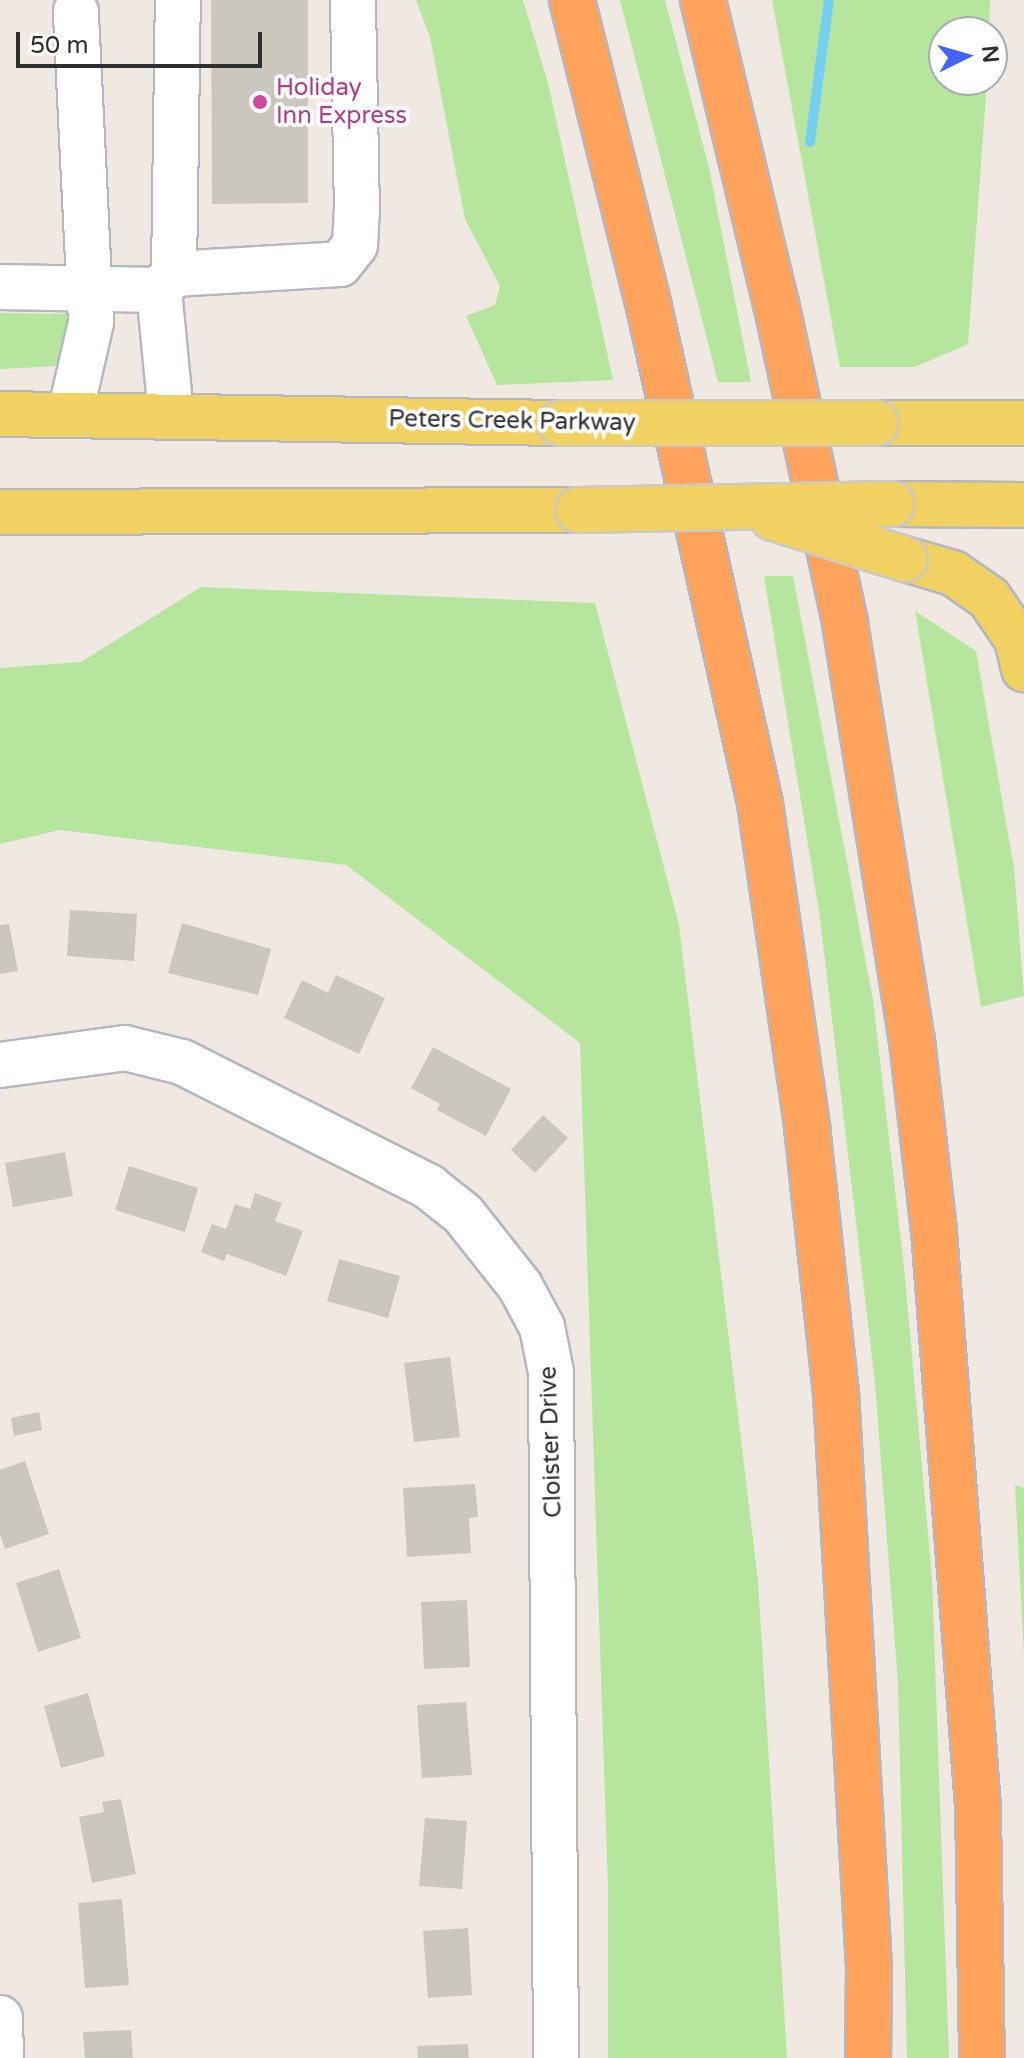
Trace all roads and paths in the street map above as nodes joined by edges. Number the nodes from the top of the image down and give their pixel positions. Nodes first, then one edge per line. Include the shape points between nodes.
1 (178, 0) edge
2 (353, 0) edge
3 (572, 0) edge
4 (703, 0) edge
5 (76, 11) dead end
6 (166, 282) junction
7 (0, 287) edge
8 (90, 288) junction
9 (0, 414) edge
10 (70, 414) junction
11 (171, 415) junction
12 (1024, 423) edge
13 (1024, 505) edge
14 (737, 507) junction
15 (0, 512) edge
16 (1024, 669) edge
17 (0, 1065) edge
18 (0, 2018) edge
19 (1, 2058) edge
20 (556, 2058) edge
21 (868, 2058) edge
22 (982, 2058) edge

1 - 6 street
2 - 6 street via 355,245 340,264
3 - 21 highway via 647,298 760,803 805,1111 836,1393 869,1967
4 - 22 highway via 845,623 912,1041 934,1231 978,1807
5 - 8 street
6 - 8 street
6 - 11 street
7 - 8 street
8 - 10 street via 91,322
9 - 10 main road, Peters Creek Parkway
10 - 11 main road, Peters Creek Parkway
11 - 12 main road, Peters Creek Parkway, bridge via 561,423
13 - 14 main road, bridge
14 - 15 main road, bridge
14 - 16 main road, bridge via 953,573 989,598 1017,639
17 - 20 street, Cloister Drive via 125,1048 182,1062 429,1187 463,1214 520,1286 542,1327 551,1372
18 - 19 street

